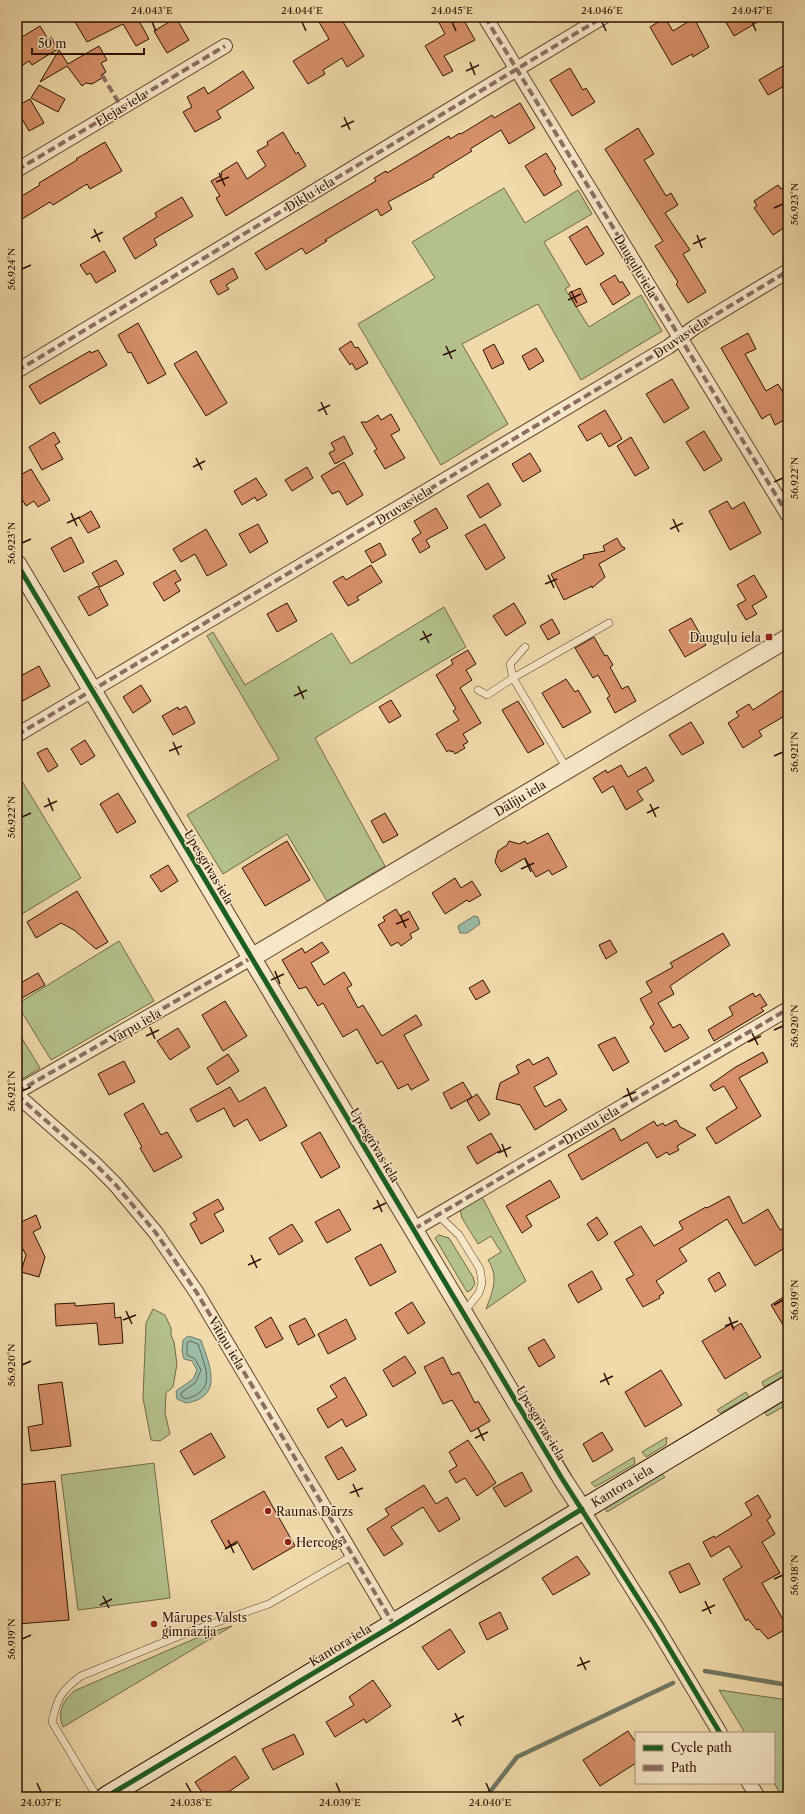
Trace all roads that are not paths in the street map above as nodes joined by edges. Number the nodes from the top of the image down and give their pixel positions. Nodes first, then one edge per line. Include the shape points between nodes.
1 (485, 17) edge
2 (602, 17) edge
3 (225, 46) dead end
4 (516, 69) junction
5 (17, 170) edge
6 (788, 271) edge
7 (680, 338) junction
8 (17, 371) edge
9 (788, 515) edge
10 (17, 564) edge
11 (609, 623) dead end
12 (788, 638) edge
13 (525, 647) dead end
14 (513, 678) junction
15 (92, 690) junction
16 (478, 690) dead end
17 (17, 735) edge
18 (568, 769) junction
19 (251, 958) junction
20 (788, 1008) edge
21 (17, 1093) edge
22 (438, 1215) junction
23 (414, 1229) junction
24 (464, 1312) junction
25 (788, 1386) edge
26 (582, 1509) junction
27 (352, 1556) junction
28 (394, 1625) junction
29 (719, 1732) edge
30 (750, 1784) edge
31 (97, 1797) edge
32 (106, 1797) edge
33 (758, 1797) edge

1 - 4 street, Dauguļu iela
2 - 4 street, Dikļu iela
3 - 5 street, Elejas iela
4 - 7 street, Dauguļu iela
4 - 8 street, Dikļu iela
6 - 7 street, Druvas iela
7 - 9 street, Dauguļu iela
7 - 15 street, Druvas iela
10 - 15 street, Upesgrīvas iela
11 - 14 lane
12 - 18 street, Dāliju iela
13 - 14 lane via 510,664
14 - 16 lane via 487,695
14 - 18 lane
15 - 17 street, Druvas iela
15 - 19 street, Upesgrīvas iela
18 - 19 street, Dāliju iela
19 - 21 street, Vārpu iela
19 - 23 street, Upesgrīvas iela
20 - 22 street, Drustu iela
21 - 27 street, Vītiņu iela via 115,1184 156,1233 197,1293
22 - 23 street, Drustu iela
22 - 24 lane via 459,1235 480,1269 482,1283 479,1293
23 - 24 street, Upesgrīvas iela
24 - 26 street, Upesgrīvas iela
25 - 26 main road, Kantora iela
26 - 28 main road, Kantora iela
26 - 29 street, Upesgrīvas iela
27 - 28 street, Vītiņu iela
27 - 31 lane via 269,1604 189,1632 81,1676 68,1685 56,1702 52,1722
28 - 32 main road, Kantora iela
30 - 33 street

